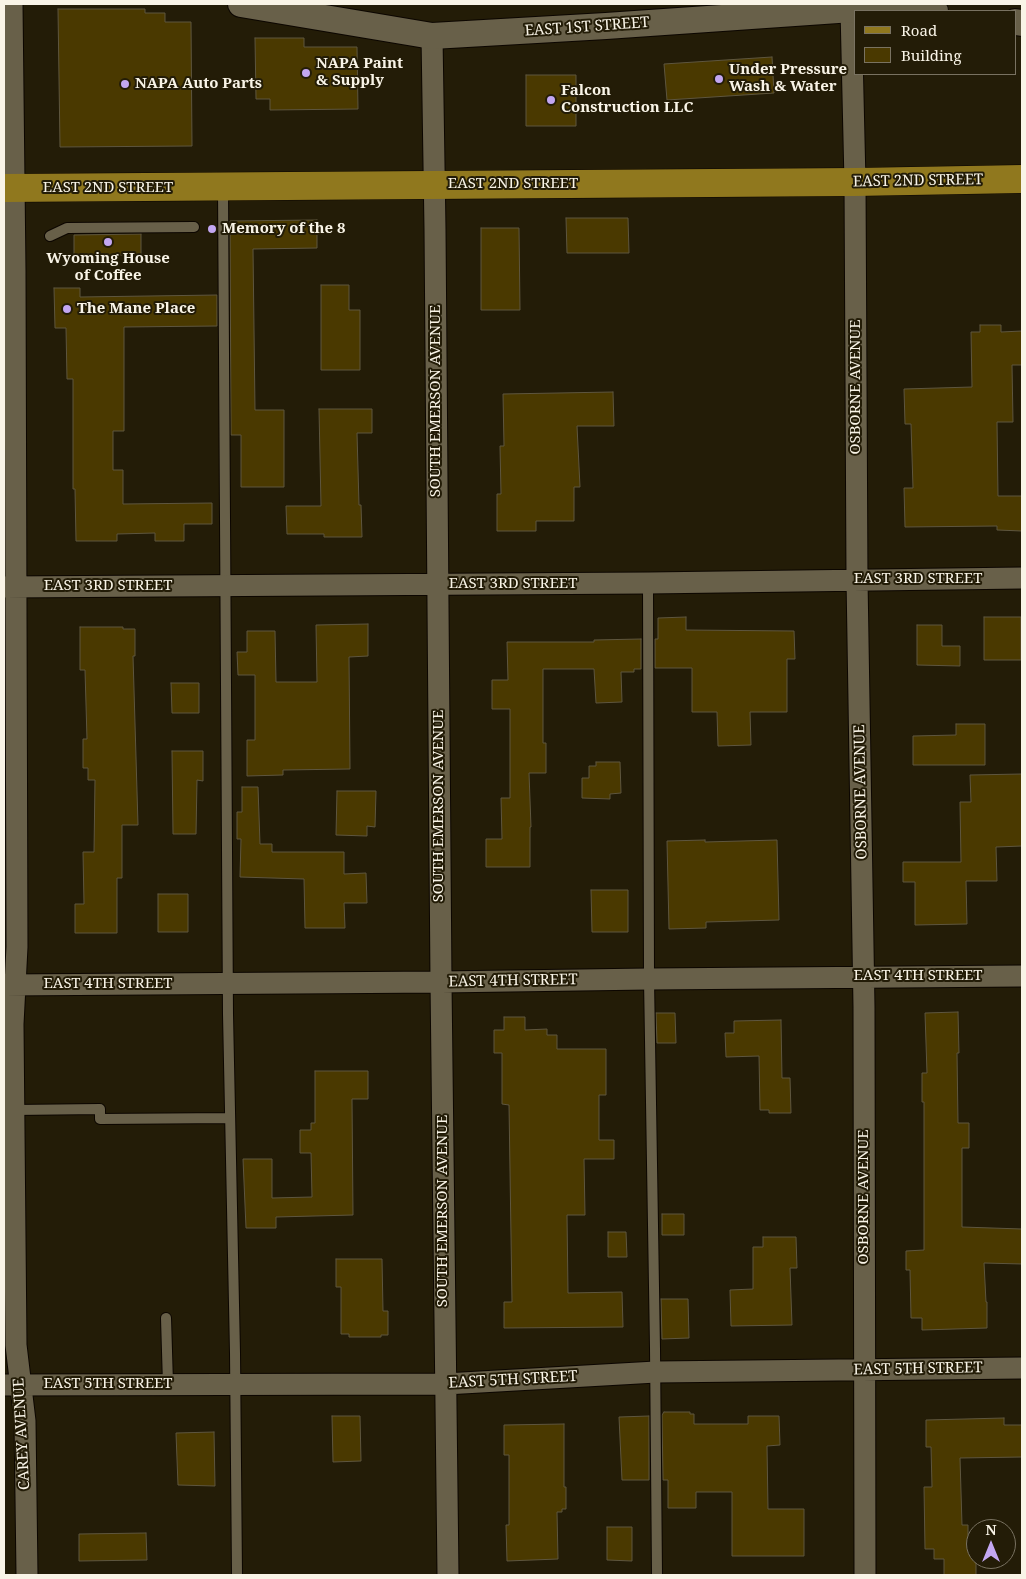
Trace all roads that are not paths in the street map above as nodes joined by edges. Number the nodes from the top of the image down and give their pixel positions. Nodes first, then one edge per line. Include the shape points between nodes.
1 (12, 4) edge
2 (241, 4) edge
3 (851, 9) junction
4 (927, 10) edge
5 (432, 36) junction
6 (1022, 179) edge
7 (854, 182) junction
8 (434, 184) junction
9 (224, 187) junction
10 (9, 188) edge
11 (194, 227) dead end
12 (50, 236) dead end
13 (1022, 578) edge
14 (858, 579) junction
15 (648, 583) junction
16 (225, 585) junction
17 (438, 585) junction
18 (9, 587) edge
19 (10, 778) edge
20 (863, 976) junction
21 (1022, 976) edge
22 (648, 979) junction
23 (441, 982) junction
24 (228, 983) junction
25 (10, 985) edge
26 (14, 1110) junction
27 (230, 1118) junction
28 (166, 1318) dead end
29 (1022, 1368) edge
30 (865, 1370) junction
31 (656, 1372) junction
32 (235, 1383) junction
33 (168, 1384) junction
34 (445, 1384) junction
35 (13, 1385) edge
36 (26, 1575) edge
37 (237, 1575) edge
38 (448, 1575) edge
39 (657, 1575) edge
40 (865, 1575) edge

1 - 10 street, CAREY AVENUE
2 - 5 street, EAST 1ST STREET
3 - 4 street, EAST 1ST STREET via 896,6
3 - 5 street, EAST 1ST STREET
3 - 7 street, OSBORNE AVENUE
5 - 8 street, SOUTH EMERSON AVENUE
6 - 7 main road, EAST 2ND STREET
7 - 8 main road, EAST 2ND STREET
7 - 14 street, OSBORNE AVENUE
8 - 9 main road, EAST 2ND STREET
8 - 17 street, SOUTH EMERSON AVENUE
9 - 10 main road, EAST 2ND STREET
9 - 16 lane
10 - 18 street, CAREY AVENUE
11 - 12 lane via 66,228
13 - 14 street, EAST 3RD STREET
14 - 15 street, EAST 3RD STREET
14 - 20 street, OSBORNE AVENUE
15 - 17 street, EAST 3RD STREET
15 - 22 lane
16 - 17 street, EAST 3RD STREET
16 - 18 street, EAST 3RD STREET
16 - 24 lane
17 - 23 street, SOUTH EMERSON AVENUE
18 - 19 street, CAREY AVENUE
19 - 25 street, CAREY AVENUE via 18,947
20 - 21 street, EAST 4TH STREET
20 - 22 street, EAST 4TH STREET
20 - 30 street, OSBORNE AVENUE
22 - 23 street, EAST 4TH STREET
22 - 31 lane
23 - 24 street, EAST 4TH STREET
23 - 34 street, SOUTH EMERSON AVENUE
24 - 25 street, EAST 4TH STREET
24 - 27 lane
25 - 26 street, CAREY AVENUE
26 - 27 lane via 100,1109 100,1119
26 - 35 street, CAREY AVENUE via 16,1345
27 - 32 lane
28 - 33 lane
29 - 30 street, EAST 5TH STREET
30 - 31 street, EAST 5TH STREET
30 - 40 street, OSBORNE AVENUE
31 - 34 street, EAST 5TH STREET
31 - 39 lane
32 - 33 street, EAST 5TH STREET
32 - 34 street, EAST 5TH STREET
32 - 37 lane
33 - 35 street, EAST 5TH STREET
34 - 38 street, SOUTH EMERSON AVENUE
35 - 36 street, CAREY AVENUE via 25,1421

